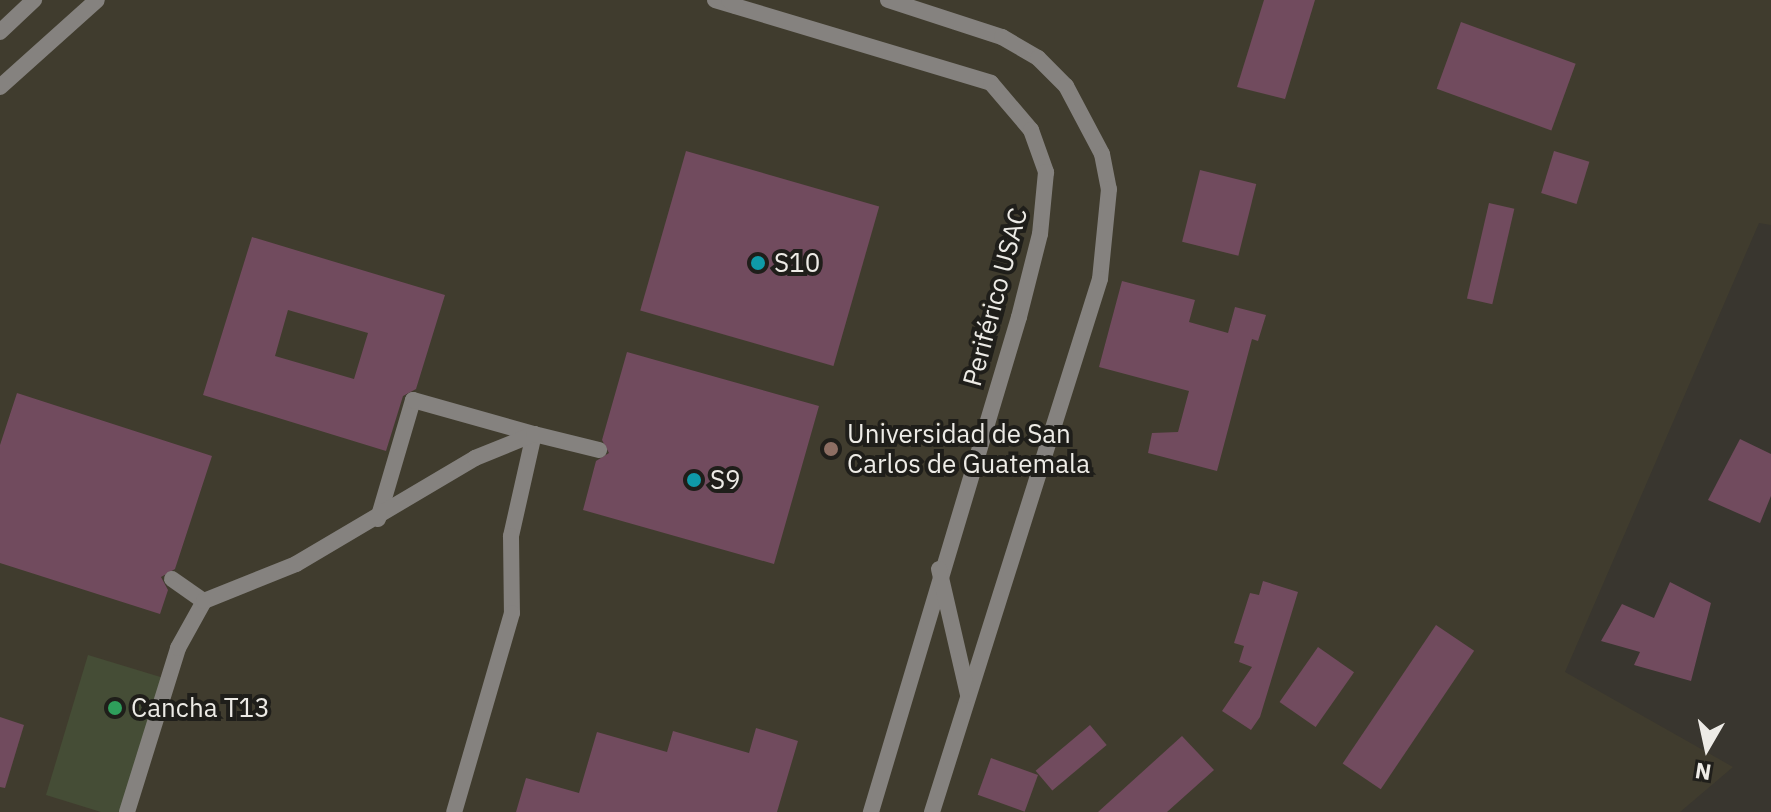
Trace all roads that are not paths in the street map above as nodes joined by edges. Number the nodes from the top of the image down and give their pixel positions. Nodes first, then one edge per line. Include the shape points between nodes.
1 (34, 0) edge
2 (97, 0) edge
3 (715, 0) edge
4 (888, 0) edge
5 (733, 3) edge
6 (0, 32) edge
7 (0, 87) edge
8 (534, 434) junction
9 (599, 450) dead end
10 (378, 519) junction
11 (939, 569) junction
12 (172, 579) dead end
13 (204, 601) junction
14 (968, 697) junction
15 (127, 812) edge
16 (454, 812) edge
17 (871, 812) edge
18 (932, 812) edge

1 - 6 street
2 - 7 street
3 - 5 street, Periférico USAC
4 - 14 street via 1002,37 1038,58 1066,86 1102,154 1109,189 1100,279
5 - 11 street, Periférico USAC via 991,83 1024,119 1040,151 1046,172 1040,234
8 - 9 street
8 - 10 street via 475,458
8 - 10 street via 413,400
8 - 16 street via 511,536 512,613
10 - 13 street via 296,564
11 - 14 street
11 - 17 street, Periférico USAC
12 - 13 street
13 - 15 street via 178,648
14 - 18 street

